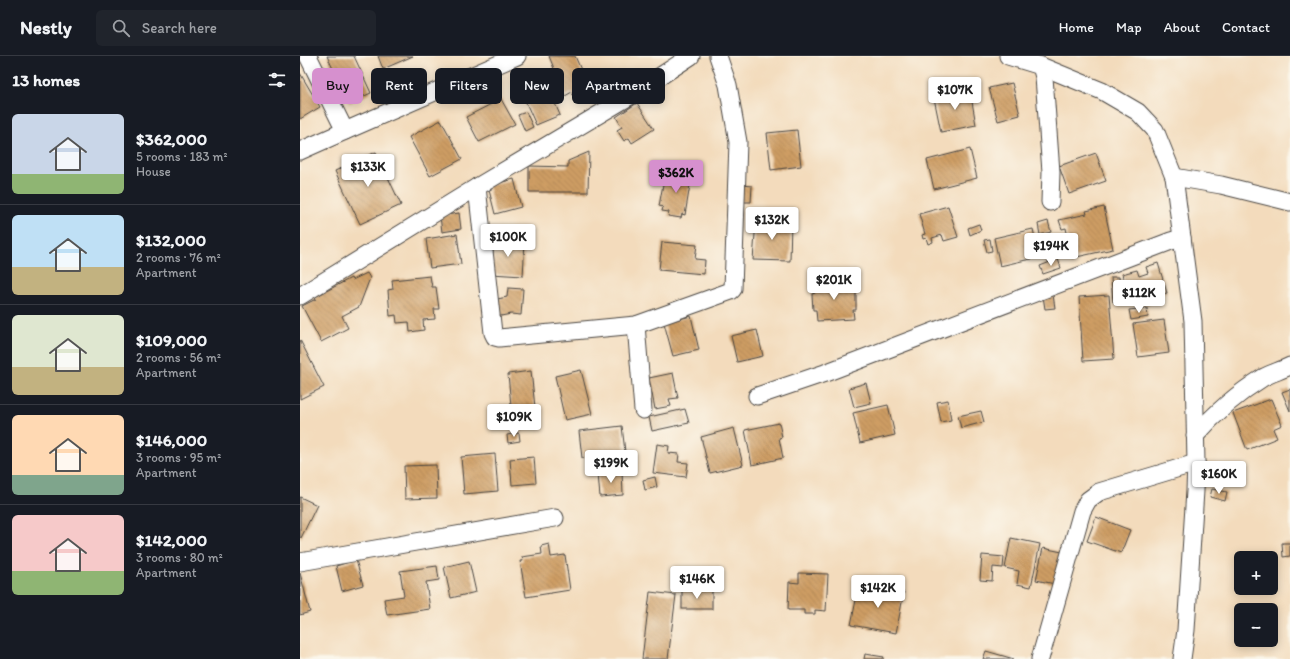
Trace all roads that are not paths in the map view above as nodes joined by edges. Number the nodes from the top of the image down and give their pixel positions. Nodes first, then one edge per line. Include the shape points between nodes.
1 (308, 56) edge
2 (517, 56) edge
3 (691, 56) edge
4 (718, 56) edge
5 (1008, 56) edge
6 (1041, 66) junction
7 (344, 131) junction
8 (300, 151) edge
9 (1174, 177) junction
10 (477, 187) junction
11 (1050, 202) dead end
12 (1290, 202) edge
13 (1182, 238) junction
14 (300, 296) edge
15 (636, 325) junction
16 (1290, 366) edge
17 (757, 396) dead end
18 (643, 410) dead end
19 (1195, 436) junction
20 (1196, 463) junction
21 (555, 518) dead end
22 (300, 562) edge
23 (1040, 659) edge
24 (1182, 659) edge

1 - 7 street
2 - 7 street
3 - 10 street via 630,96
4 - 15 street via 728,85 738,142 732,288 727,293
5 - 6 street
6 - 9 street via 1102,91 1138,112 1155,130
6 - 11 street via 1051,172
7 - 8 street
9 - 12 street via 1221,185
9 - 13 street
10 - 14 street
10 - 15 street via 493,333 496,337
13 - 17 street via 825,373
13 - 19 street via 1193,321
15 - 18 street
16 - 19 street via 1265,377 1239,394 1214,415
19 - 20 street
20 - 23 street via 1099,492 1088,500 1074,535
20 - 24 street
21 - 22 street

